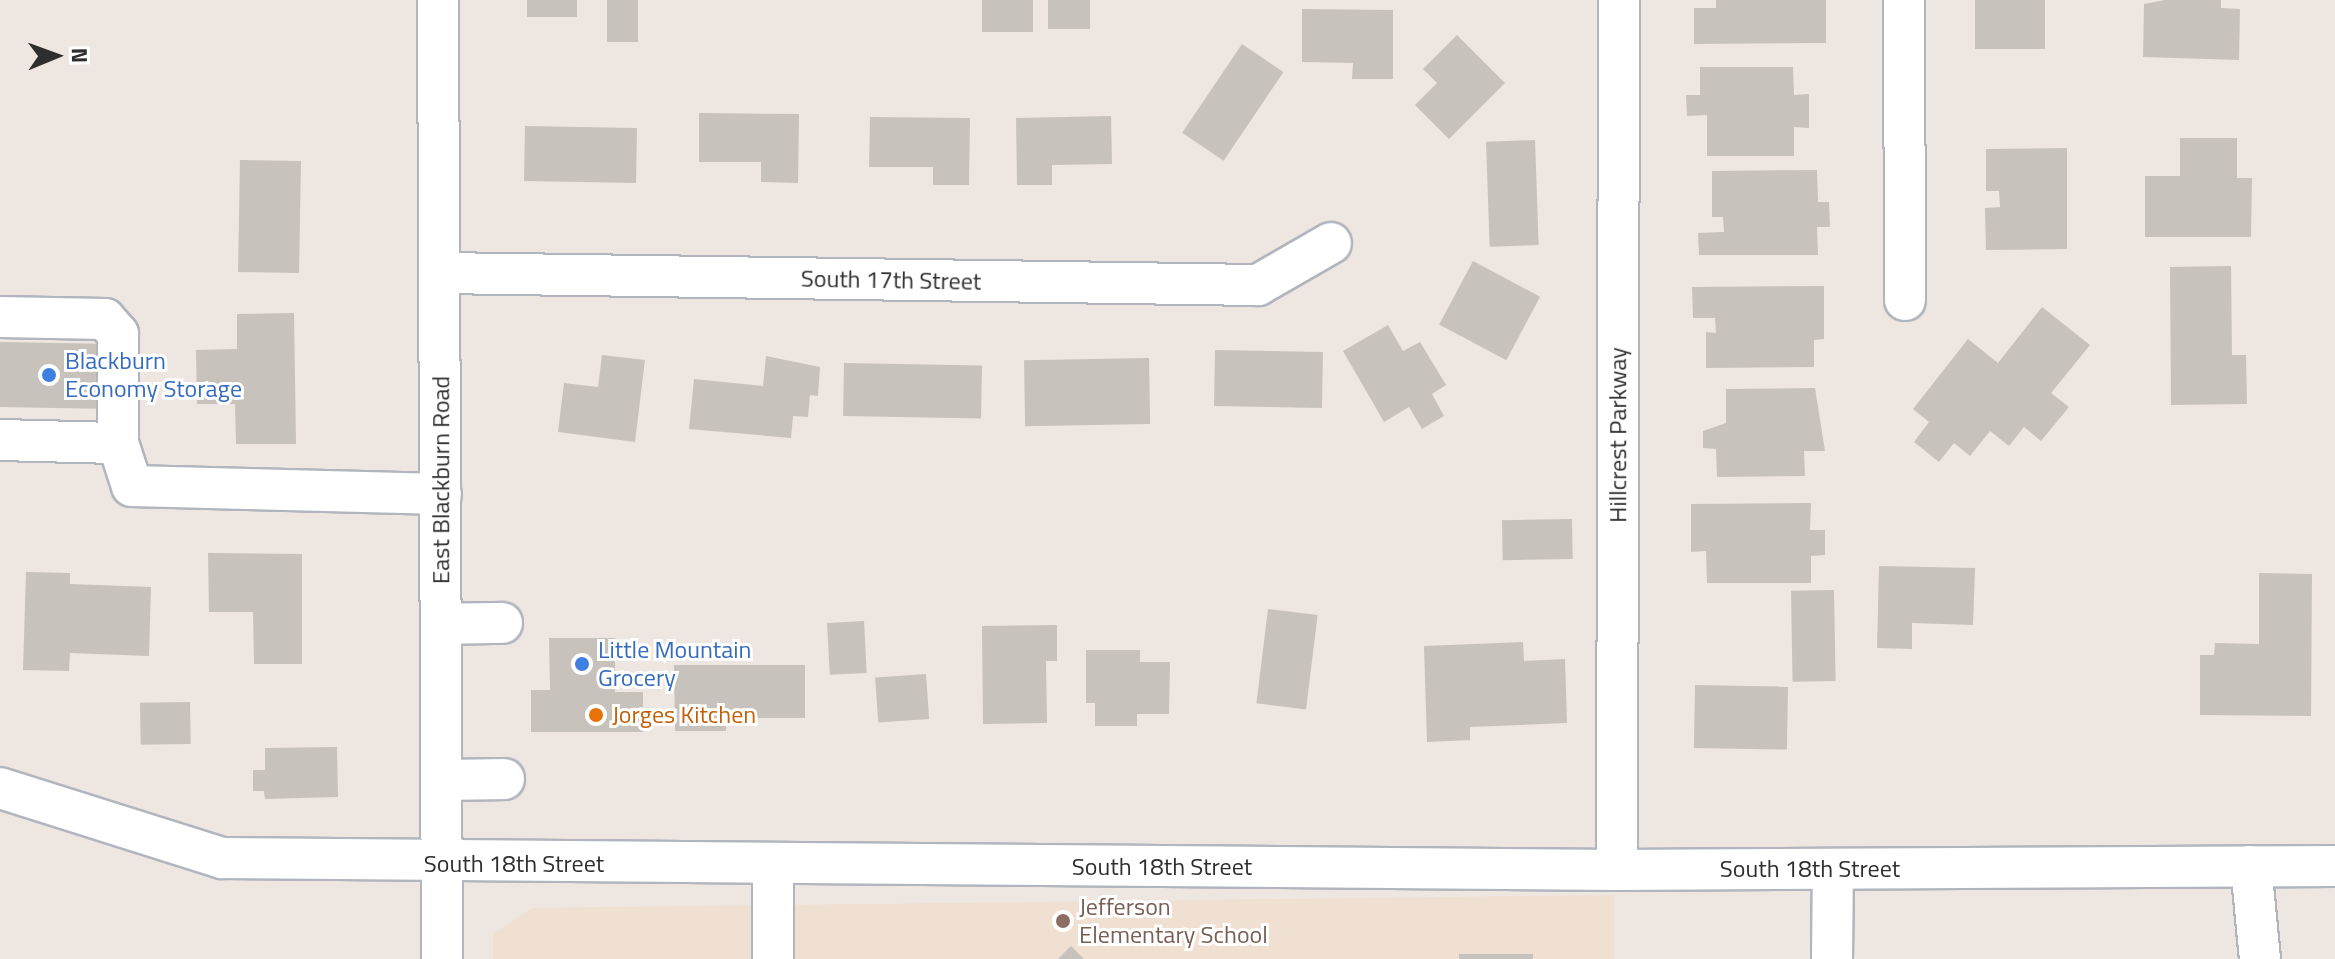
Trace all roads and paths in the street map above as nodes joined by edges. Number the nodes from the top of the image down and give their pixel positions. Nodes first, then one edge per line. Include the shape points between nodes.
1 (438, 0) edge
2 (1619, 0) edge
3 (1904, 0) edge
4 (1331, 243) dead end
5 (440, 273) junction
6 (1905, 300) dead end
7 (0, 317) edge
8 (0, 440) edge
9 (118, 443) junction
10 (441, 494) junction
11 (502, 623) dead end
12 (442, 624) junction
13 (504, 779) dead end
14 (446, 780) junction
15 (0, 788) edge
16 (444, 864) junction
17 (773, 865) junction
18 (2251, 866) junction
19 (2335, 866) edge
20 (1617, 870) junction
21 (1833, 870) junction
22 (442, 959) edge
23 (773, 959) edge
24 (1832, 959) edge
25 (2260, 959) edge

1 - 5 street, East Blackburn Road
2 - 20 street, Hillcrest Parkway
3 - 6 street
4 - 5 street, South 17th Street via 1258,285
5 - 10 street, East Blackburn Road
7 - 9 street via 105,319 118,334
8 - 9 street
9 - 10 street via 132,486
10 - 12 street, East Blackburn Road
11 - 12 street
12 - 14 street, East Blackburn Road
13 - 14 street
14 - 16 street, East Blackburn Road
15 - 16 street, South 18th Street via 222,858
16 - 17 street, South 18th Street
16 - 22 street, East Blackburn Road
17 - 20 street, South 18th Street
17 - 23 street
18 - 19 street, South 18th Street
18 - 21 street, South 18th Street
18 - 25 street
20 - 21 street, South 18th Street
21 - 24 street

